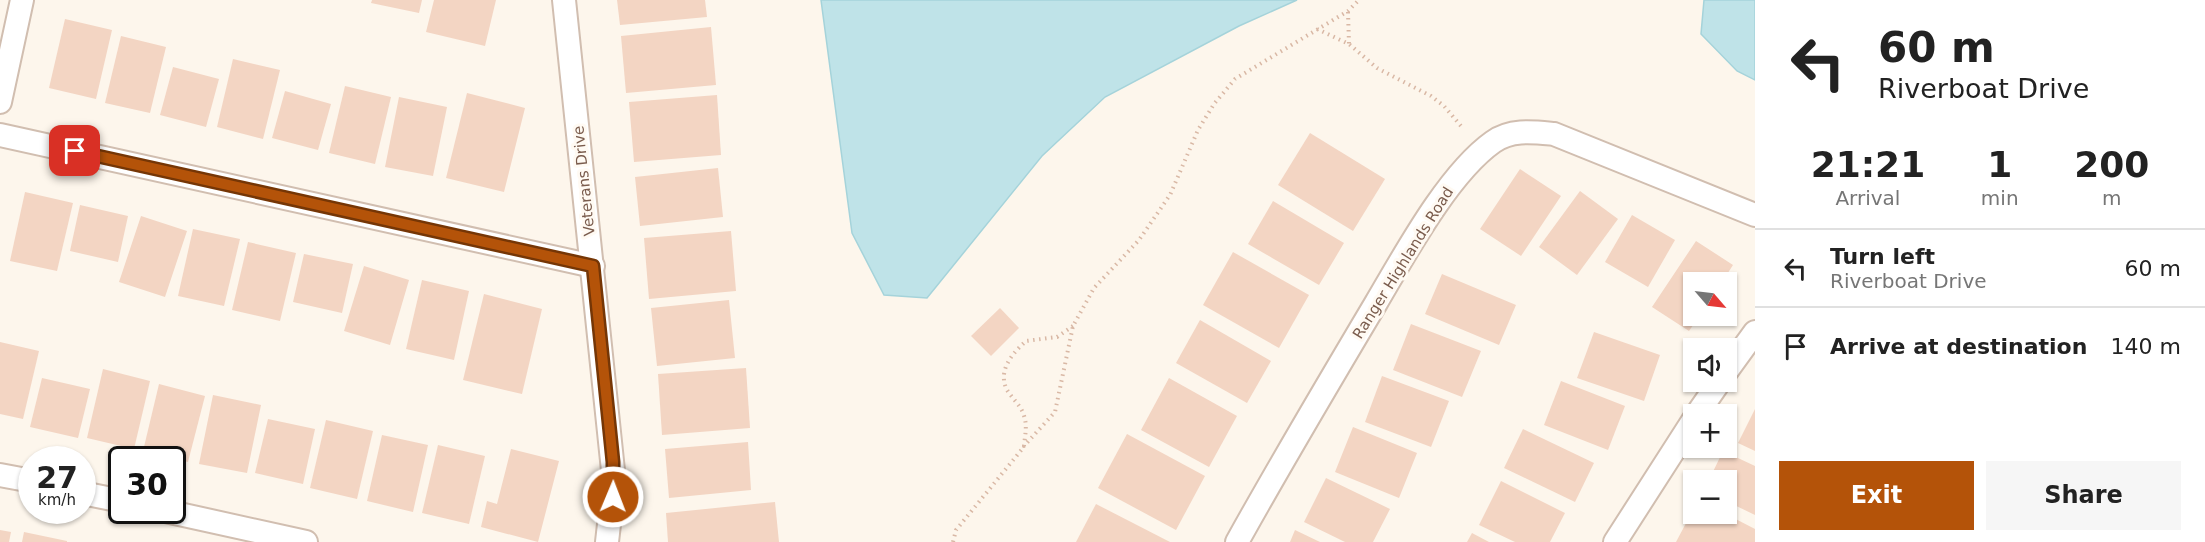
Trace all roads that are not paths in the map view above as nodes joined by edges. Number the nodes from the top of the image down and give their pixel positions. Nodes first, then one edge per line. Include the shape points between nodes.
1 (22, 0) edge
2 (564, 0) edge
3 (0, 102) edge
4 (0, 135) edge
5 (1755, 215) edge
6 (593, 266) junction
7 (1755, 332) edge
8 (1737, 357) edge
9 (1683, 436) edge
10 (0, 474) edge
11 (18, 478) edge
12 (186, 516) edge
13 (306, 542) edge
14 (607, 542) edge
15 (1237, 542) edge
16 (1615, 542) edge

1 - 3 street
2 - 6 street, Veterans Drive
4 - 6 street
5 - 15 street, Ranger Highlands Road via 1554,134 1524,130 1495,140 1470,160 1416,237
6 - 14 street, Veterans Drive via 614,480
7 - 8 street
9 - 16 street
10 - 11 street
12 - 13 street

